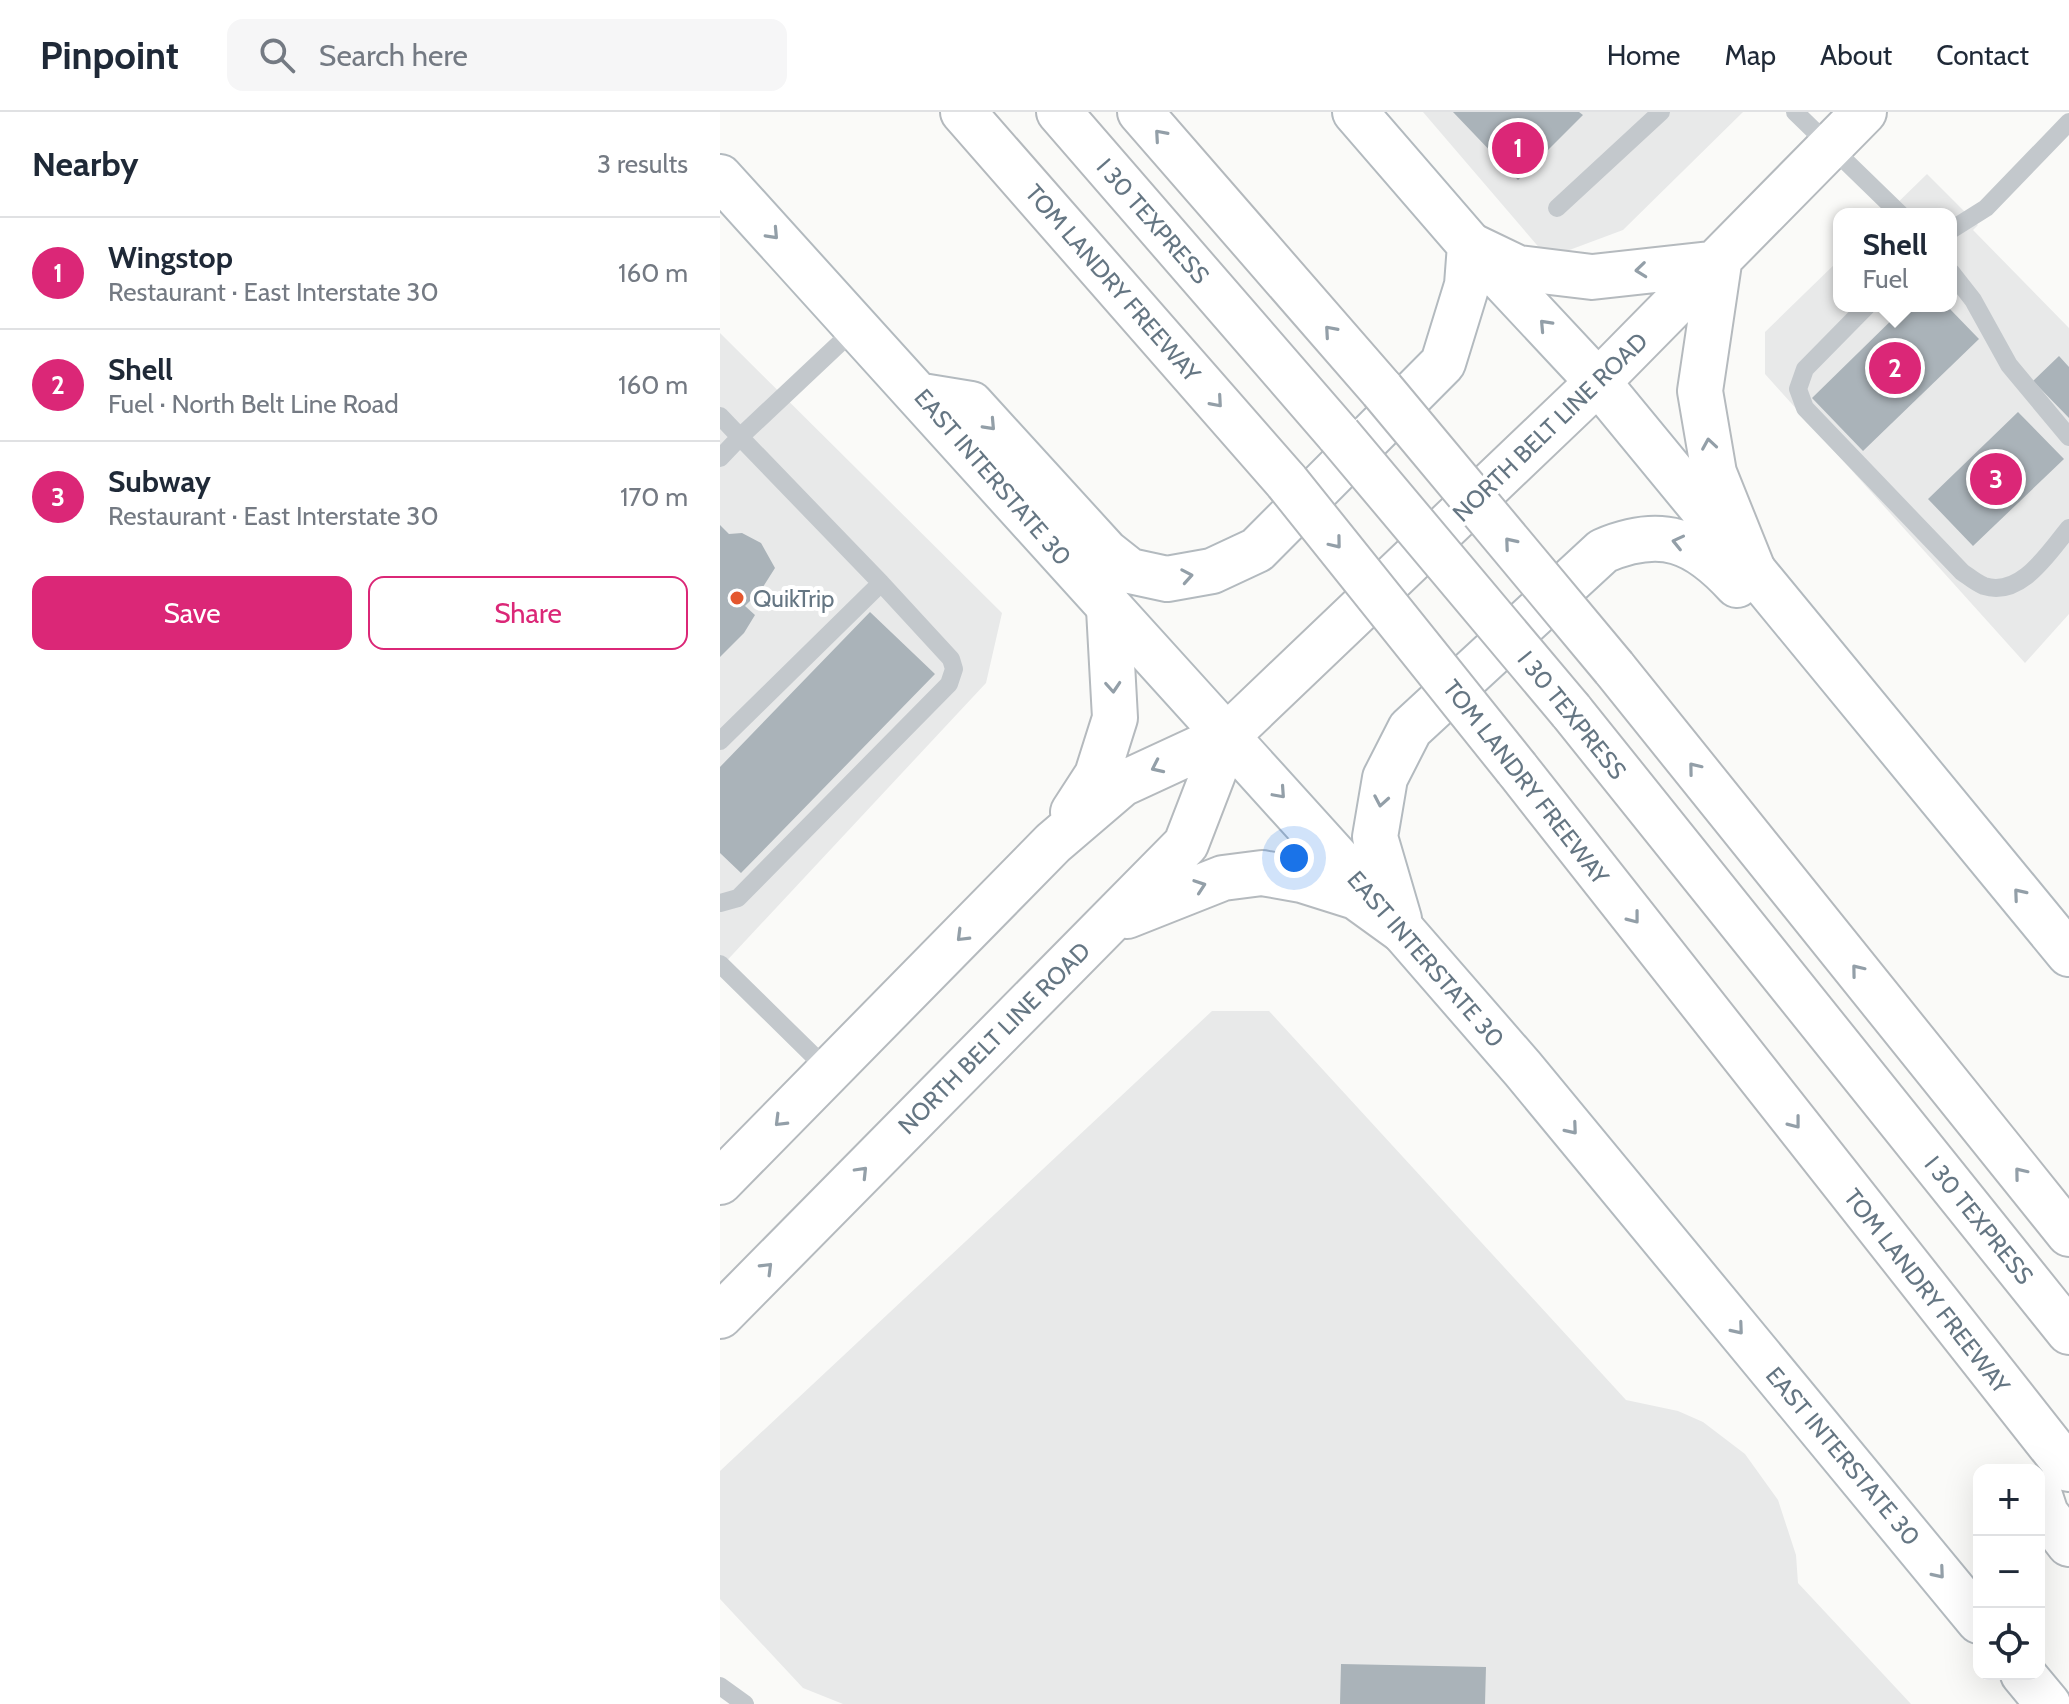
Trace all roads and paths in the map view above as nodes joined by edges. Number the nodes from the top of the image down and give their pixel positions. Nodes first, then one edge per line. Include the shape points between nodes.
1 (963, 112) edge
2 (1059, 112) edge
3 (1140, 112) edge
4 (1355, 112) edge
5 (1795, 112) edge
6 (1864, 112) edge
7 (1657, 113) edge
8 (2069, 122) edge
9 (1832, 145) junction
10 (720, 177) edge
11 (1557, 208) dead end
12 (1894, 208) edge
13 (1957, 226) edge
14 (1470, 245) junction
15 (1719, 263) junction
16 (1957, 280) edge
17 (1861, 312) edge
18 (858, 326) junction
19 (1598, 382) junction
20 (922, 396) junction
21 (720, 416) edge
22 (740, 437) junction
23 (2069, 437) edge
24 (720, 458) edge
25 (2069, 528) edge
26 (1753, 570) junction
27 (881, 583) junction
28 (1109, 609) junction
29 (1859, 703) junction
30 (1228, 735) junction
31 (720, 741) edge
32 (1053, 843) junction
33 (720, 903) edge
34 (1103, 927) junction
35 (1403, 931) junction
36 (2069, 954) edge
37 (720, 964) edge
38 (829, 1071) junction
39 (720, 1182) edge
40 (2069, 1234) edge
41 (720, 1316) edge
42 (2069, 1332) edge
43 (1999, 1382) junction
44 (2029, 1464) edge
45 (2069, 1469) edge
46 (2045, 1511) edge
47 (2069, 1544) edge
48 (1973, 1614) edge
49 (2028, 1680) edge
50 (720, 1686) edge
51 (745, 1704) edge
52 (2048, 1704) edge

1 -> 43 main road, TOM LANDRY FREEWAY, bridge via 1287,482
2 - 42 main road, I 30 TEXPRESS, bridge via 1571,711
40 -> 3 main road, bridge via 1614,668
4 - 14 main road
5 - 9 lane
6 - 9 main road, NORTH BELT LINE ROAD
7 - 11 lane
8 - 13 lane via 1986,208
9 - 12 lane
9 - 15 main road, NORTH BELT LINE ROAD
10 -> 18 main road, EAST INTERSTATE 30
15 -> 14 main road via 1592,277 1518,268
19 -> 14 main road
20 -> 14 main road via 971,404 1106,552 1130,571 1167,579 1212,571 1257,550 1443,363 1467,285
15 - 19 main road, NORTH BELT LINE ROAD
26 -> 15 main road via 1714,473 1700,391
16 - 23 lane via 2009,365
17 - 25 lane via 1805,369 1798,389 1805,408 1962,572 1984,586 2011,585 2034,569
18 - 20 main road, EAST INTERSTATE 30
18 - 22 lane
19 - 26 main road
19 - 30 main road, NORTH BELT LINE ROAD
20 - 28 main road, EAST INTERSTATE 30
21 - 22 lane
22 - 24 lane
22 - 27 lane
26 - 29 main road
27 - 31 lane
27 - 33 lane via 951,659 949,684 738,898
28 - 30 main road, EAST INTERSTATE 30
28 -> 32 main road via 1115,718 1097,775
29 -> 35 main road via 1814,672 1713,559 1692,545 1663,538 1603,551 1410,729 1385,778 1375,837
36 -> 29 main road
30 -> 32 main road, NORTH BELT LINE ROAD via 1122,784
30 - 34 main road, NORTH BELT LINE ROAD via 1186,844
30 -> 35 main road, EAST INTERSTATE 30
32 -> 38 main road, NORTH BELT LINE ROAD
34 -> 35 main road via 1211,882 1262,873 1356,897
41 -> 34 main road, NORTH BELT LINE ROAD
35 -> 48 main road, EAST INTERSTATE 30
37 - 38 lane
38 -> 39 main road, NORTH BELT LINE ROAD
43 - 44 main road
43 - 45 main road, TOM LANDRY FREEWAY
46 - 47 main road
49 - 52 main road
50 - 51 lane

